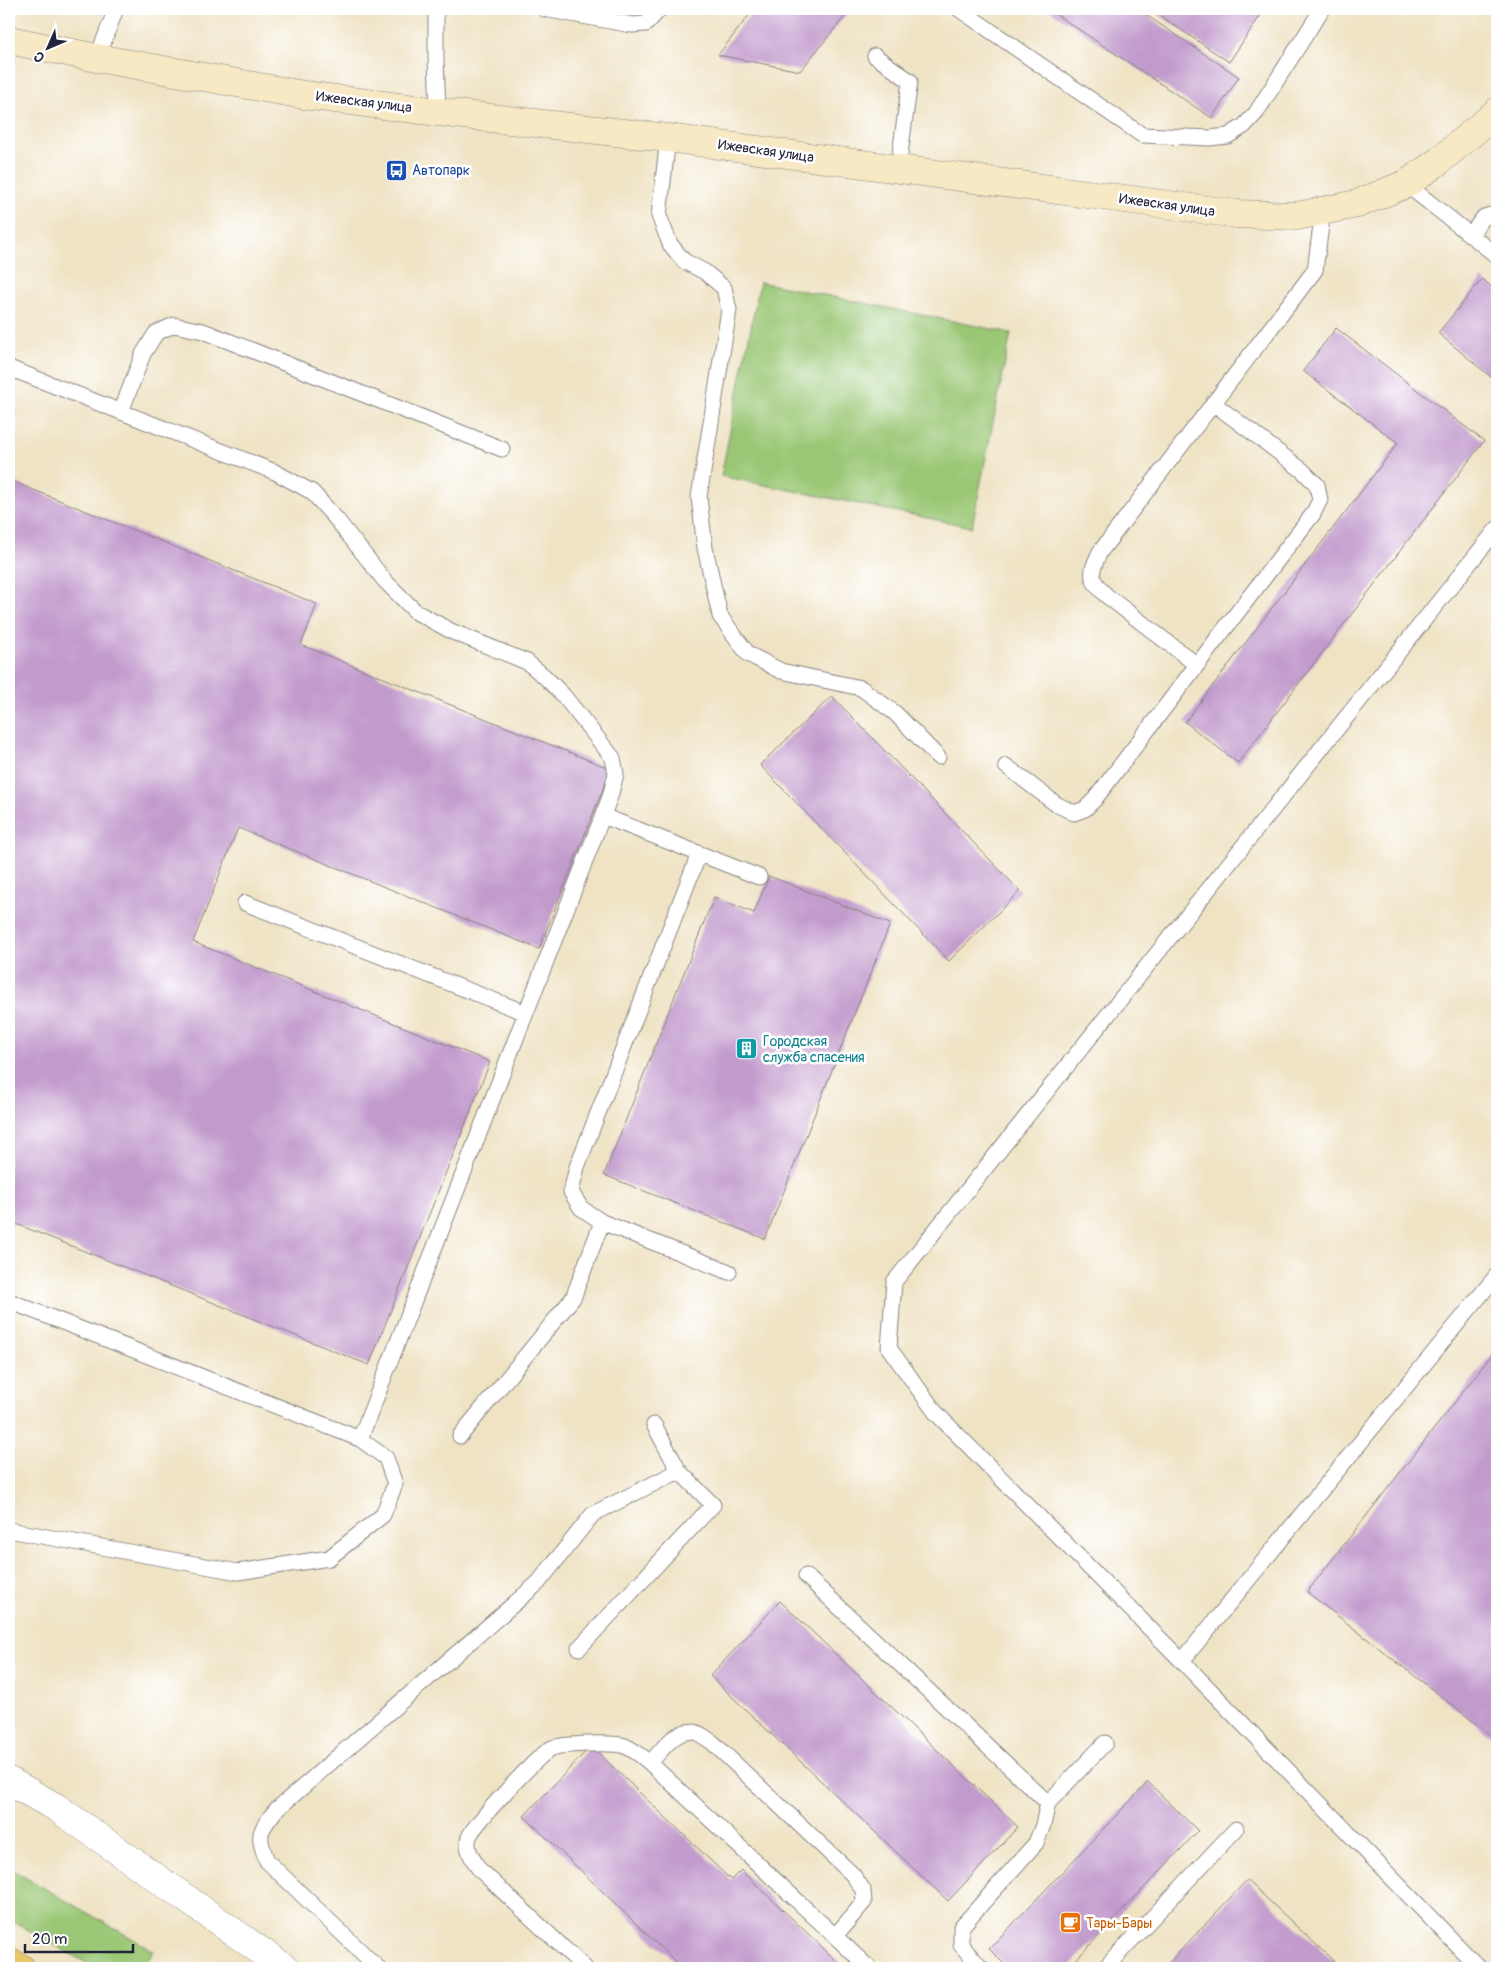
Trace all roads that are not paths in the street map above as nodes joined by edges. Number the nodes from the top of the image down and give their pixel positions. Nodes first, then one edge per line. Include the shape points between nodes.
1 (116, 9) edge
2 (436, 9) edge
3 (544, 9) edge
4 (660, 9) edge
5 (959, 9) edge
6 (1322, 9) edge
7 (9, 40) edge
8 (875, 56) dead end
9 (97, 58) junction
10 (438, 112) junction
11 (1497, 112) edge
12 (668, 138) junction
13 (898, 169) junction
14 (1406, 184) junction
15 (1323, 211) junction
16 (1497, 219) edge
17 (1470, 235) junction
18 (1497, 256) edge
19 (9, 368) edge
20 (1213, 403) junction
21 (120, 412) junction
22 (502, 448) dead end
23 (1497, 528) edge
24 (1197, 665) junction
25 (938, 757) dead end
26 (1006, 766) dead end
27 (603, 816) junction
28 (699, 854) junction
29 (759, 877) dead end
30 (245, 903) dead end
31 (526, 1013) junction
32 (602, 1222) junction
33 (729, 1272) dead end
34 (1497, 1274) edge
35 (9, 1301) edge
36 (654, 1425) dead end
37 (460, 1436) dead end
38 (360, 1438) junction
39 (679, 1471) junction
40 (9, 1530) edge
41 (806, 1576) dead end
42 (579, 1648) dead end
43 (1182, 1661) junction
44 (1105, 1743) dead end
45 (650, 1763) junction
46 (9, 1781) edge
47 (1048, 1803) junction
48 (1236, 1829) dead end
49 (834, 1936) junction
50 (9, 1961) edge
51 (21, 1968) edge
52 (285, 1968) edge
53 (378, 1968) edge
54 (585, 1968) edge
55 (868, 1968) edge
56 (981, 1968) edge
57 (1105, 1968) edge
58 (1479, 1968) edge

1 - 9 lane
2 - 10 lane
3 - 4 lane via 632,25 646,24
5 - 6 lane via 1142,135 1209,138 1228,136 1244,126
7 - 9 street, Ижевская улица
8 - 13 lane via 910,81
9 - 10 street, Ижевская улица via 304,95
10 - 12 street, Ижевская улица
11 - 14 street, Ижевская улица
12 - 13 street, Ижевская улица
12 - 25 lane via 659,216 670,244 684,261 705,272 724,288 730,310 699,497 705,548 720,616 748,654 781,670 861,688 895,713
13 - 15 street, Ижевская улица via 1237,214 1297,216
14 - 15 street, Ижевская улица via 1356,204
14 - 17 lane
15 - 20 lane via 1315,270
16 - 17 lane via 1484,216
17 - 18 lane
19 - 21 lane
20 - 24 lane via 1100,552 1092,568 1094,584
20 - 24 lane via 1302,470 1317,485 1320,500 1313,514
21 - 22 lane via 142,354 156,333 174,325 203,331
21 - 27 lane via 275,472 312,492 385,581 416,612 453,632 527,662 546,677 613,758 616,774
23 - 43 lane via 894,1282 889,1348 936,1413
24 - 26 lane via 1085,809 1074,813 1056,804
27 - 28 lane
27 - 31 lane
28 - 29 lane
28 - 32 lane via 577,1167 572,1192 581,1208
30 - 31 lane
31 - 38 lane
32 - 33 lane
32 - 37 lane via 572,1298
34 - 43 lane
35 - 38 lane
36 - 39 lane
38 - 40 lane via 386,1458 396,1484 383,1515 329,1558 238,1572
39 - 42 lane via 713,1505
39 - 53 lane via 592,1514 538,1583 276,1810 264,1824 259,1841 267,1861
41 - 47 lane
43 - 58 lane
44 - 47 lane
45 - 49 lane
45 - 49 lane via 682,1732 696,1732 712,1742 853,1875 863,1890 864,1902
45 - 54 lane via 623,1745 552,1748 535,1762 469,1837 469,1854 479,1869
46 - 52 street via 57,1808
47 - 56 lane via 1036,1844 961,1928 961,1945
48 - 57 lane
49 - 55 lane
50 - 51 main road

